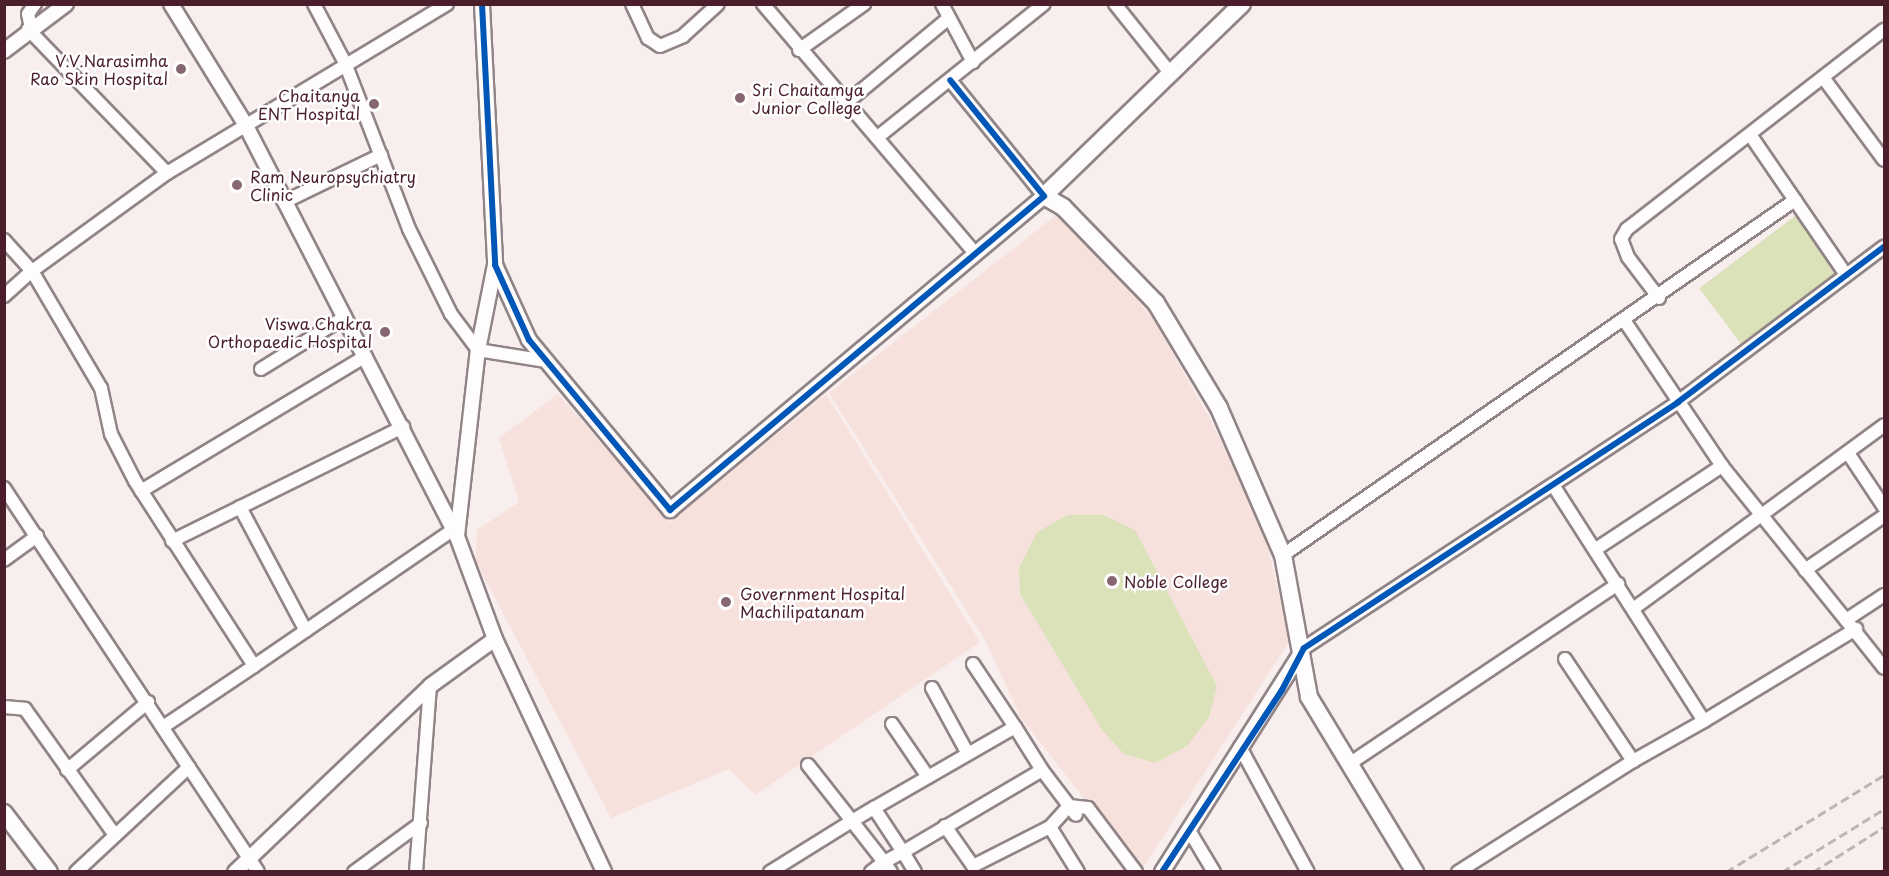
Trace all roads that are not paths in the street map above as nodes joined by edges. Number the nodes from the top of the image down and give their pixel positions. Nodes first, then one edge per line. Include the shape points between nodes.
1 (35, 4) edge
2 (66, 4) edge
3 (171, 4) edge
4 (314, 4) edge
5 (482, 4) edge
6 (718, 4) edge
7 (763, 4) edge
8 (864, 4) edge
9 (942, 4) edge
10 (1115, 4) edge
11 (1242, 4) edge
12 (444, 5) edge
13 (1043, 5) edge
14 (636, 6) edge
15 (949, 18) junction
16 (30, 28) junction
17 (1884, 30) edge
18 (4, 51) edge
19 (799, 51) junction
20 (973, 62) junction
21 (345, 63) junction
22 (1164, 67) junction
23 (950, 80) junction
24 (1826, 80) junction
25 (845, 104) junction
26 (245, 124) junction
27 (879, 136) junction
28 (1751, 136) junction
29 (381, 155) junction
30 (1884, 160) edge
31 (167, 173) junction
32 (1044, 196) junction
33 (1795, 201) junction
34 (285, 202) junction
35 (4, 240) edge
36 (1884, 247) edge
37 (975, 253) junction
38 (495, 265) junction
39 (32, 271) junction
40 (1846, 275) junction
41 (4, 296) edge
42 (1659, 298) junction
43 (345, 317) junction
44 (1624, 320) junction
45 (478, 350) junction
46 (366, 356) junction
47 (546, 361) junction
48 (261, 369) dead end
49 (1678, 402) junction
50 (1884, 425) edge
51 (403, 427) junction
52 (1848, 453) junction
53 (1722, 466) junction
54 (1553, 484) junction
55 (4, 488) edge
56 (141, 491) junction
57 (240, 507) junction
58 (1884, 507) edge
59 (1884, 516) edge
60 (1762, 517) junction
61 (455, 532) junction
62 (37, 536) junction
63 (172, 541) junction
64 (1596, 549) junction
65 (1283, 555) junction
66 (4, 560) edge
67 (1804, 570) junction
68 (1618, 584) junction
69 (1884, 595) edge
70 (1633, 609) junction
71 (1846, 620) junction
72 (1856, 629) junction
73 (306, 631) junction
74 (495, 639) junction
75 (1304, 648) junction
76 (1565, 659) dead end
77 (974, 664) dead end
78 (254, 666) junction
79 (1884, 668) edge
80 (430, 686) junction
81 (932, 688) dead end
82 (148, 702) junction
83 (4, 707) edge
84 (1704, 721) junction
85 (892, 724) dead end
86 (163, 727) junction
87 (1015, 727) junction
88 (1240, 747) junction
89 (968, 754) junction
90 (1632, 761) junction
91 (1349, 764) junction
92 (808, 765) dead end
93 (189, 767) junction
94 (67, 770) junction
95 (1042, 770) junction
96 (928, 777) junction
97 (874, 808) junction
98 (1072, 810) junction
99 (4, 813) edge
100 (852, 821) junction
101 (421, 822) junction
102 (945, 826) junction
103 (1050, 827) junction
104 (4, 832) edge
105 (1190, 832) junction
106 (115, 835) junction
107 (903, 852) junction
108 (249, 859) junction
109 (888, 867) edge
110 (35, 872) edge
111 (49, 872) edge
112 (76, 872) edge
113 (235, 872) edge
114 (258, 872) edge
115 (354, 872) edge
116 (416, 872) edge
117 (604, 872) edge
118 (770, 872) edge
119 (871, 872) edge
120 (915, 872) edge
121 (1078, 872) edge
122 (1136, 872) edge
123 (1162, 872) edge
124 (1214, 872) edge
125 (1308, 872) edge
126 (1415, 872) edge
127 (1458, 872) edge

1 - 16 street via 28,14
2 - 16 street
3 - 26 street
4 - 21 street
5 - 38 street
6 - 14 street via 683,36 660,45 648,38
7 - 19 street
8 - 19 street
9 - 15 street
10 - 22 street
11 - 22 main road
12 - 21 street
13 - 20 street
15 - 20 street
15 - 25 street
16 - 18 street
16 - 31 street
17 - 24 street
19 - 25 street
20 - 23 street
21 - 26 street
21 - 29 street
22 - 32 main road
23 - 27 street
23 - 32 street
24 - 28 street
24 - 30 street
25 - 27 street
26 - 31 street
26 - 34 street
27 - 37 street
28 - 33 street
28 - 42 street via 1626,229 1621,239 1625,251
29 - 34 street
29 - 45 street via 440,293
31 - 39 street
32 - 37 street
32 - 65 main road via 1063,207 1156,303 1219,408
33 - 40 street
33 - 42 street
34 - 43 street
35 - 39 street
36 - 40 street
37 - 47 street via 669,510
38 - 45 street
38 - 47 street via 529,340
39 - 41 street
39 - 56 street via 101,388 111,434
40 - 49 street
42 - 44 street
43 - 46 street
43 - 48 street
44 - 49 street
44 - 65 street
45 - 47 street
45 - 61 street
46 - 51 street
46 - 56 street
49 - 53 street
49 - 54 street
50 - 52 street
51 - 57 street
51 - 61 street
52 - 58 street
52 - 60 street
53 - 60 street
53 - 64 street
54 - 64 street
54 - 75 street
55 - 62 street
56 - 63 street
57 - 63 street
57 - 73 street
59 - 67 street
60 - 67 street
60 - 70 street
61 - 73 street
61 - 74 street
62 - 66 street
62 - 82 street
63 - 78 street
64 - 68 street
65 - 75 main road
67 - 71 street
68 - 70 street
68 - 91 street
69 - 71 street
70 - 84 street
71 - 72 street
72 - 79 street
72 - 84 street
73 - 78 street
74 - 80 street
74 - 117 street
75 - 88 street via 1282,690
75 - 91 main road via 1309,697
76 - 90 street
77 - 87 street
78 - 86 street
80 - 101 street
80 - 108 street
81 - 89 street
82 - 86 street
82 - 94 street
83 - 94 street via 25,709
84 - 90 street
85 - 96 street
86 - 93 street
87 - 89 street
87 - 95 street
88 - 105 street
88 - 125 street
89 - 96 street
90 - 127 street
91 - 126 main road
92 - 100 street
93 - 106 street
93 - 108 street
94 - 106 street
95 - 98 street
95 - 102 street
96 - 97 street
97 - 100 street
97 - 107 street
98 - 103 street
98 - 122 street via 1088,808
99 - 111 main road
100 - 109 street
100 - 118 street
101 - 115 street
101 - 116 street
102 - 103 street via 973,867
102 - 107 street
103 - 121 street
104 - 110 main road
105 - 123 street
105 - 124 street
106 - 112 street
107 - 109 street
107 - 120 street
108 - 113 street
108 - 114 street
109 - 119 street

